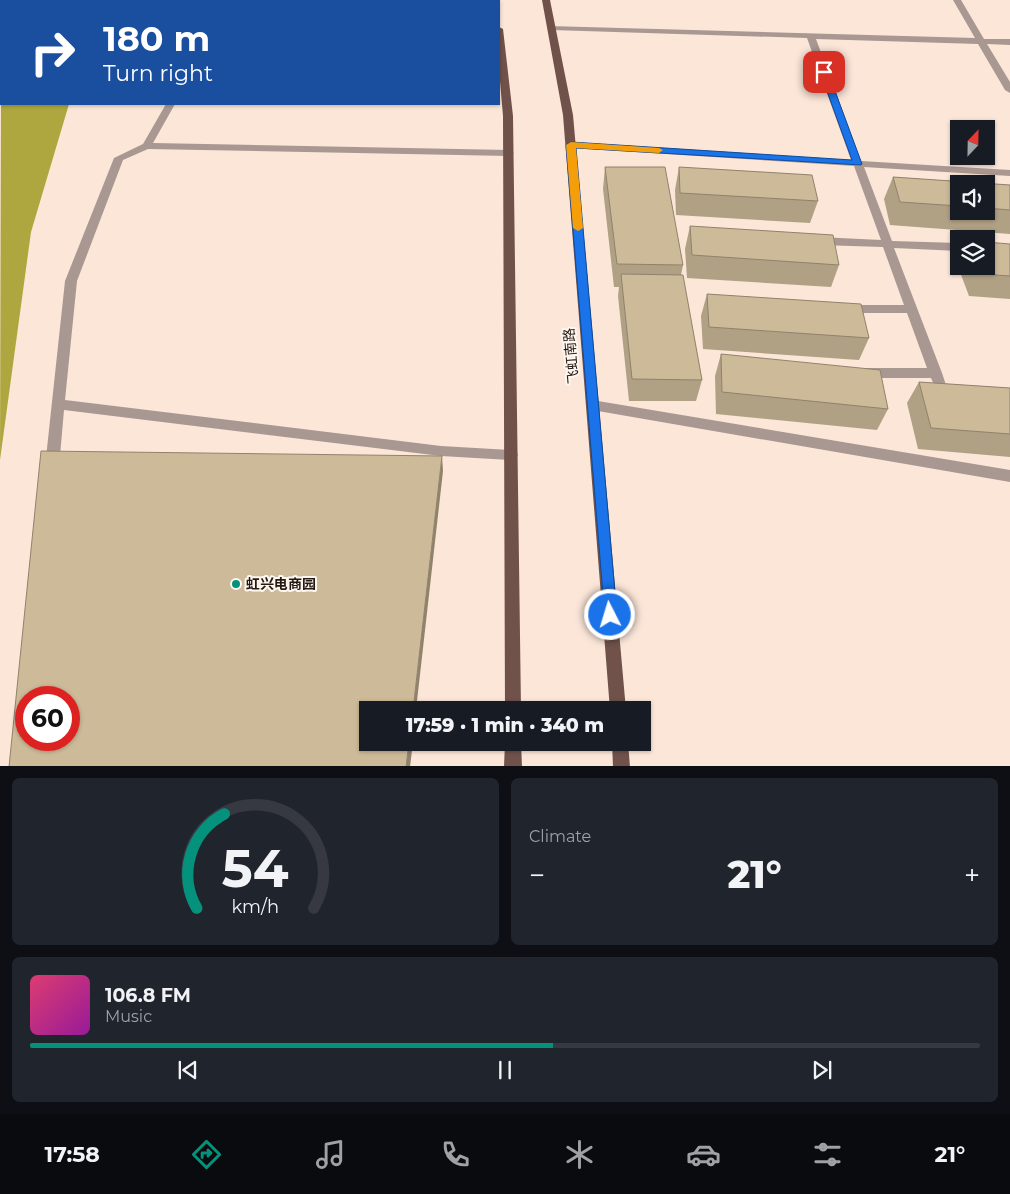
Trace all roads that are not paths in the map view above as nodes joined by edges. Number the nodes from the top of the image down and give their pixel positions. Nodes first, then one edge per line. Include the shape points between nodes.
1 (546, 0) edge
2 (957, 0) edge
3 (552, 28) junction
4 (810, 35) junction
5 (980, 39) junction
6 (1010, 42) edge
7 (500, 43) edge
8 (1010, 90) edge
9 (169, 105) edge
10 (571, 145) junction
11 (147, 146) junction
12 (509, 153) junction
13 (858, 164) junction
14 (1010, 173) edge
15 (810, 240) edge
16 (888, 244) junction
17 (950, 247) edge
18 (832, 309) edge
19 (912, 310) junction
20 (846, 373) edge
21 (936, 374) junction
22 (942, 391) edge
23 (58, 404) junction
24 (592, 405) junction
25 (511, 456) junction
26 (1010, 476) edge
27 (50, 484) edge
28 (513, 701) edge
29 (617, 701) edge
30 (513, 751) edge
31 (621, 751) edge
32 (513, 766) edge
33 (622, 766) edge

1 - 3 main road, 飞虹南路
2 - 5 street
3 - 4 street
3 - 10 main road, 飞虹南路
4 - 5 street
4 - 13 street
5 - 6 street
5 - 8 street
7 - 12 main road
9 - 11 street
10 - 13 street
10 - 24 main road, 飞虹南路
11 - 12 street
11 - 23 street via 119,158 71,281
12 - 25 main road
13 - 14 street
13 - 16 street
15 - 16 street
16 - 17 street
16 - 19 street
18 - 19 street
19 - 21 street
20 - 21 street
21 - 22 street
23 - 25 street
23 - 27 street
24 - 26 street
24 - 29 main road, 飞虹南路
25 - 28 main road
30 - 32 main road
31 - 33 main road

